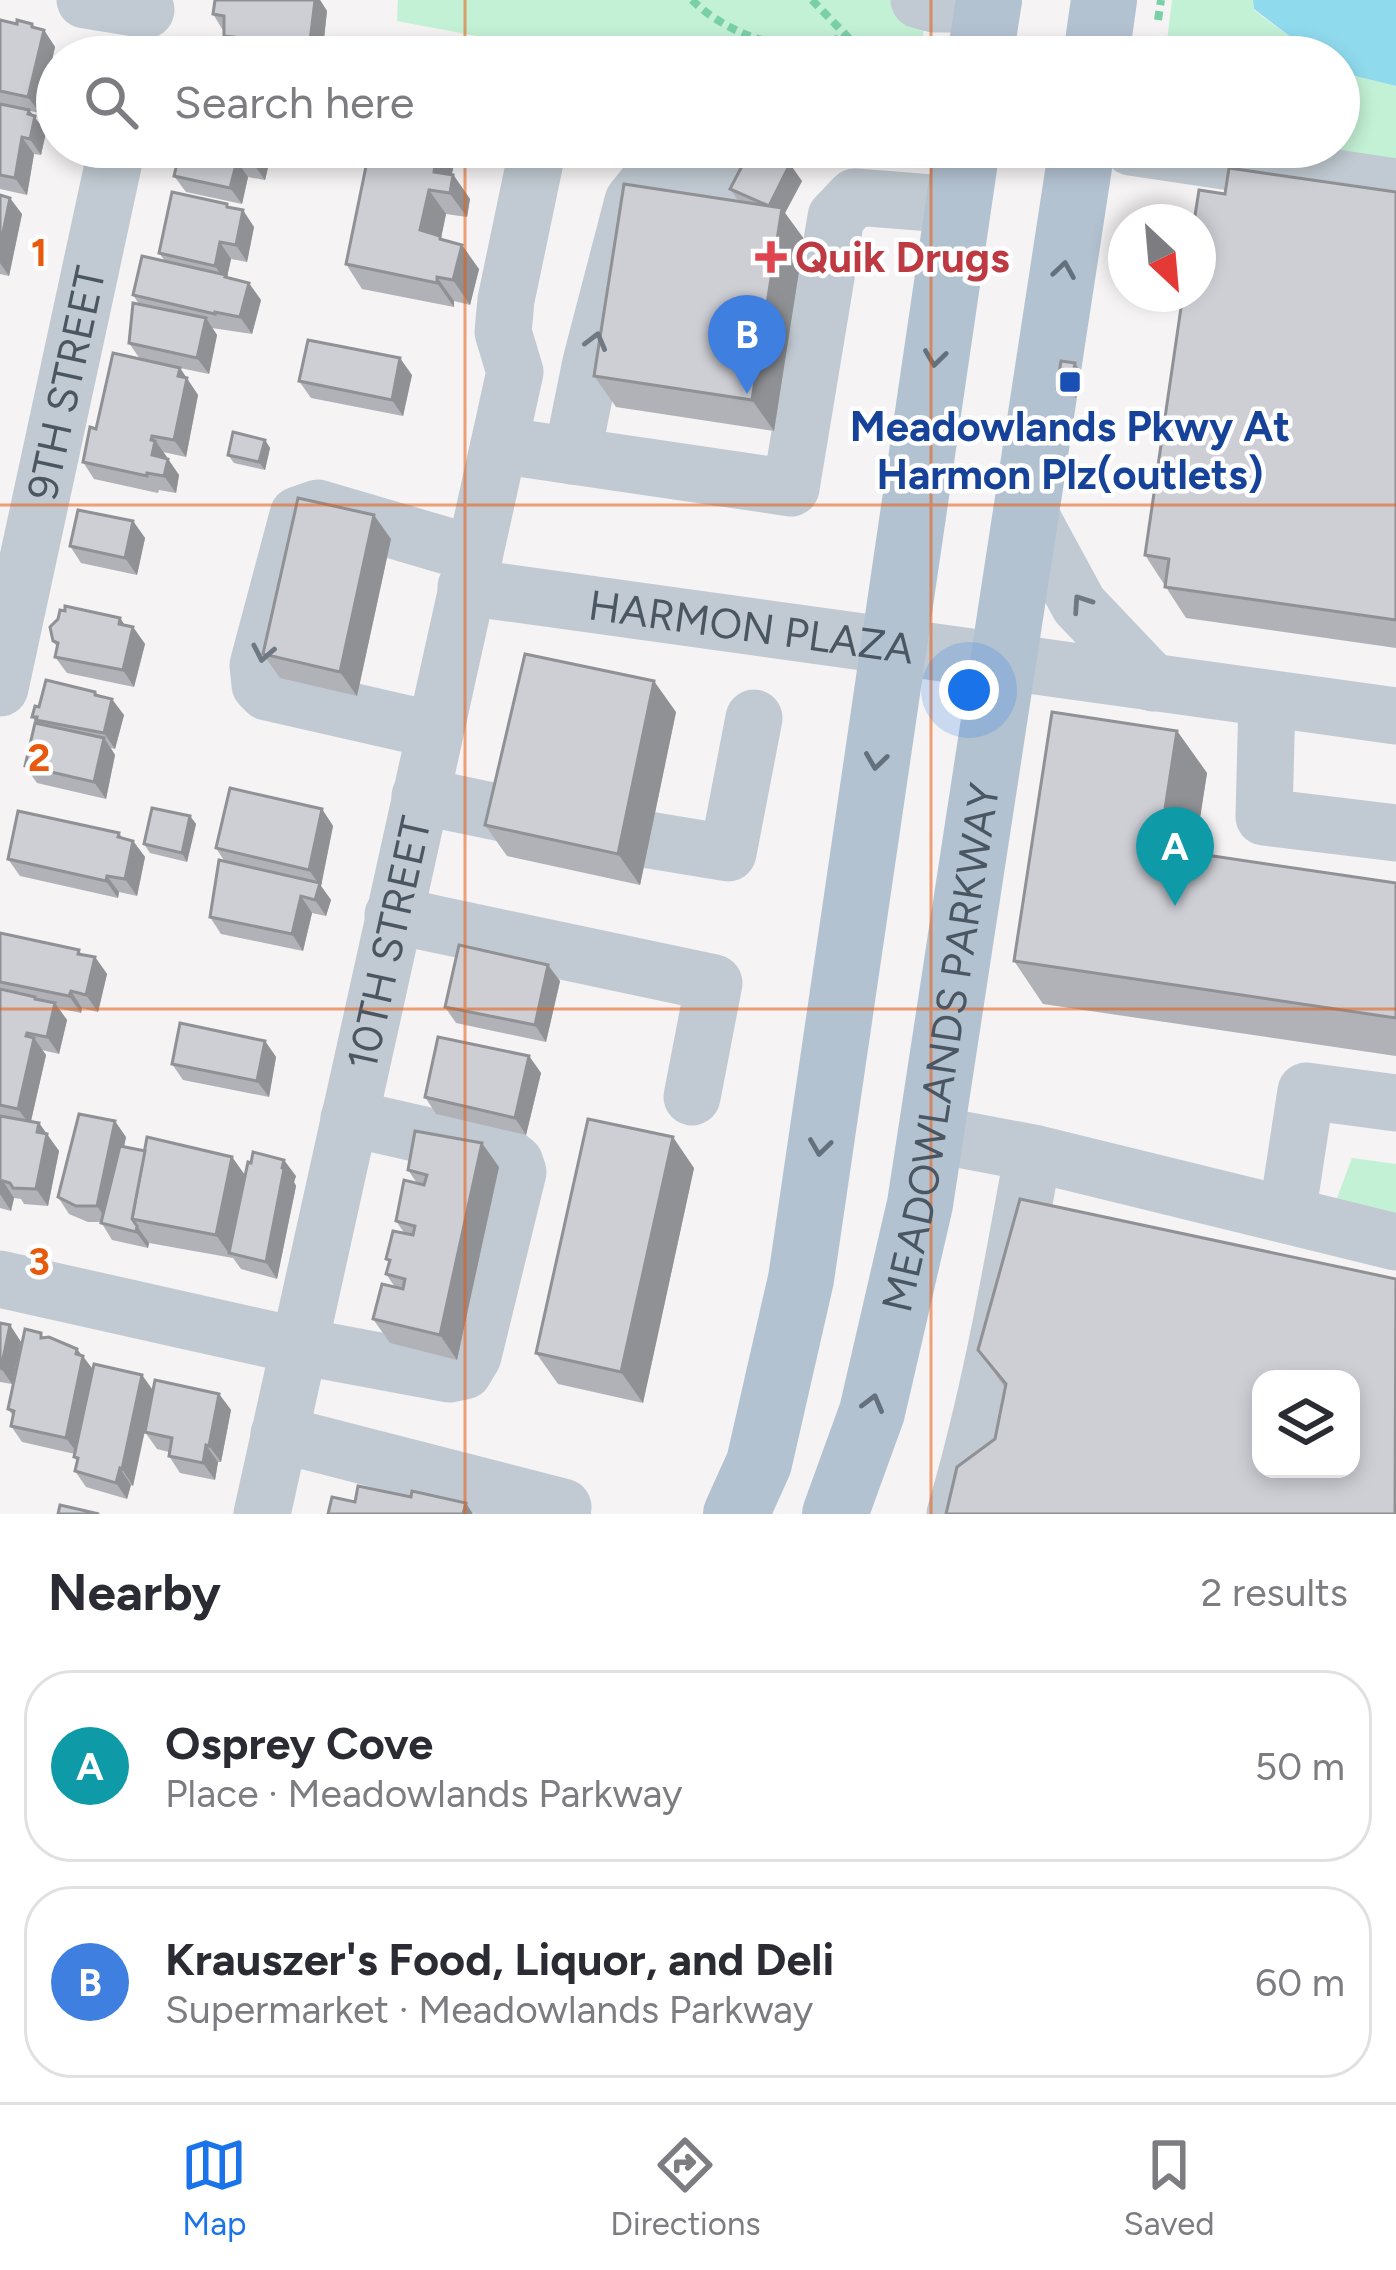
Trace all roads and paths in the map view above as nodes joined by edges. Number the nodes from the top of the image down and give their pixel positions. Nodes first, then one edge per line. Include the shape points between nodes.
1 (85, 0) edge
2 (692, 0) edge
3 (812, 0) edge
4 (919, 0) edge
5 (1104, 0) edge
6 (986, 20) edge
7 (143, 22) edge
8 (749, 36) edge
9 (844, 36) edge
10 (1099, 36) edge
11 (112, 168) edge
12 (534, 168) edge
13 (674, 168) edge
14 (699, 168) edge
15 (1079, 168) edge
16 (1267, 168) edge
17 (962, 176) edge
18 (1396, 188) edge
19 (795, 197) junction
20 (499, 445) junction
21 (572, 455) junction
22 (1028, 511) junction
23 (470, 570) junction
24 (893, 646) junction
25 (1005, 663) junction
26 (1153, 683) junction
27 (0, 688) edge
28 (1267, 699) junction
29 (1396, 716) edge
30 (754, 718) dead end
31 (434, 730) junction
32 (420, 796) junction
33 (516, 816) edge
34 (1396, 833) edge
35 (649, 840) dead end
36 (393, 915) junction
37 (692, 1097) dead end
38 (1396, 1103) edge
39 (349, 1118) junction
40 (932, 1134) junction
41 (1033, 1153) junction
42 (1287, 1215) junction
43 (1396, 1242) edge
44 (0, 1279) edge
45 (299, 1346) junction
46 (279, 1434) junction
47 (262, 1514) edge
48 (562, 1514) edge
49 (736, 1514) edge
50 (835, 1514) edge
51 (955, 1514) edge

1 - 7 street
2 - 8 path
3 - 9 path
4 - 6 street
5 - 10 main road
11 - 27 street, 9TH STREET
12 - 20 street, 10TH STREET via 506,300 503,332 515,372
21 -> 13 street via 633,201 655,174
14 -> 19 street
22 -> 15 main road, MEADOWLANDS PARKWAY
16 - 18 street
17 - 19 street via 855,197
17 -> 24 main road
19 - 21 street via 791,488
20 - 21 street
20 - 23 street, 10TH STREET
22 - 25 main road, MEADOWLANDS PARKWAY
26 -> 22 street via 1079,605
23 - 24 street, HARMON PLAZA
23 - 31 street, 10TH STREET
23 -> 31 street, HARMON PLAZA via 318,508 306,510 298,515 258,665 267,692
24 - 25 street, HARMON PLAZA
24 -> 49 main road via 801,1280 759,1463
25 - 26 street, HARMON PLAZA
25 - 40 main road, MEADOWLANDS PARKWAY
26 - 28 street, HARMON PLAZA
28 - 29 street, HARMON PLAZA
28 - 34 street via 1264,817
30 - 35 street via 728,853
31 - 32 street, 10TH STREET
32 - 33 street
32 - 36 street, 10TH STREET
36 - 37 street via 714,983
36 - 39 street, 10TH STREET
38 - 42 street via 1306,1091
39 - 45 street, 10TH STREET
39 - 45 street via 503,1153 518,1172 464,1371
40 - 41 street
50 -> 40 main road, MEADOWLANDS PARKWAY via 872,1412
41 - 42 street
41 - 51 street
42 - 43 street
44 - 45 street
45 - 46 street, 10TH STREET
46 - 47 street, 10TH STREET
46 - 48 street via 563,1507

